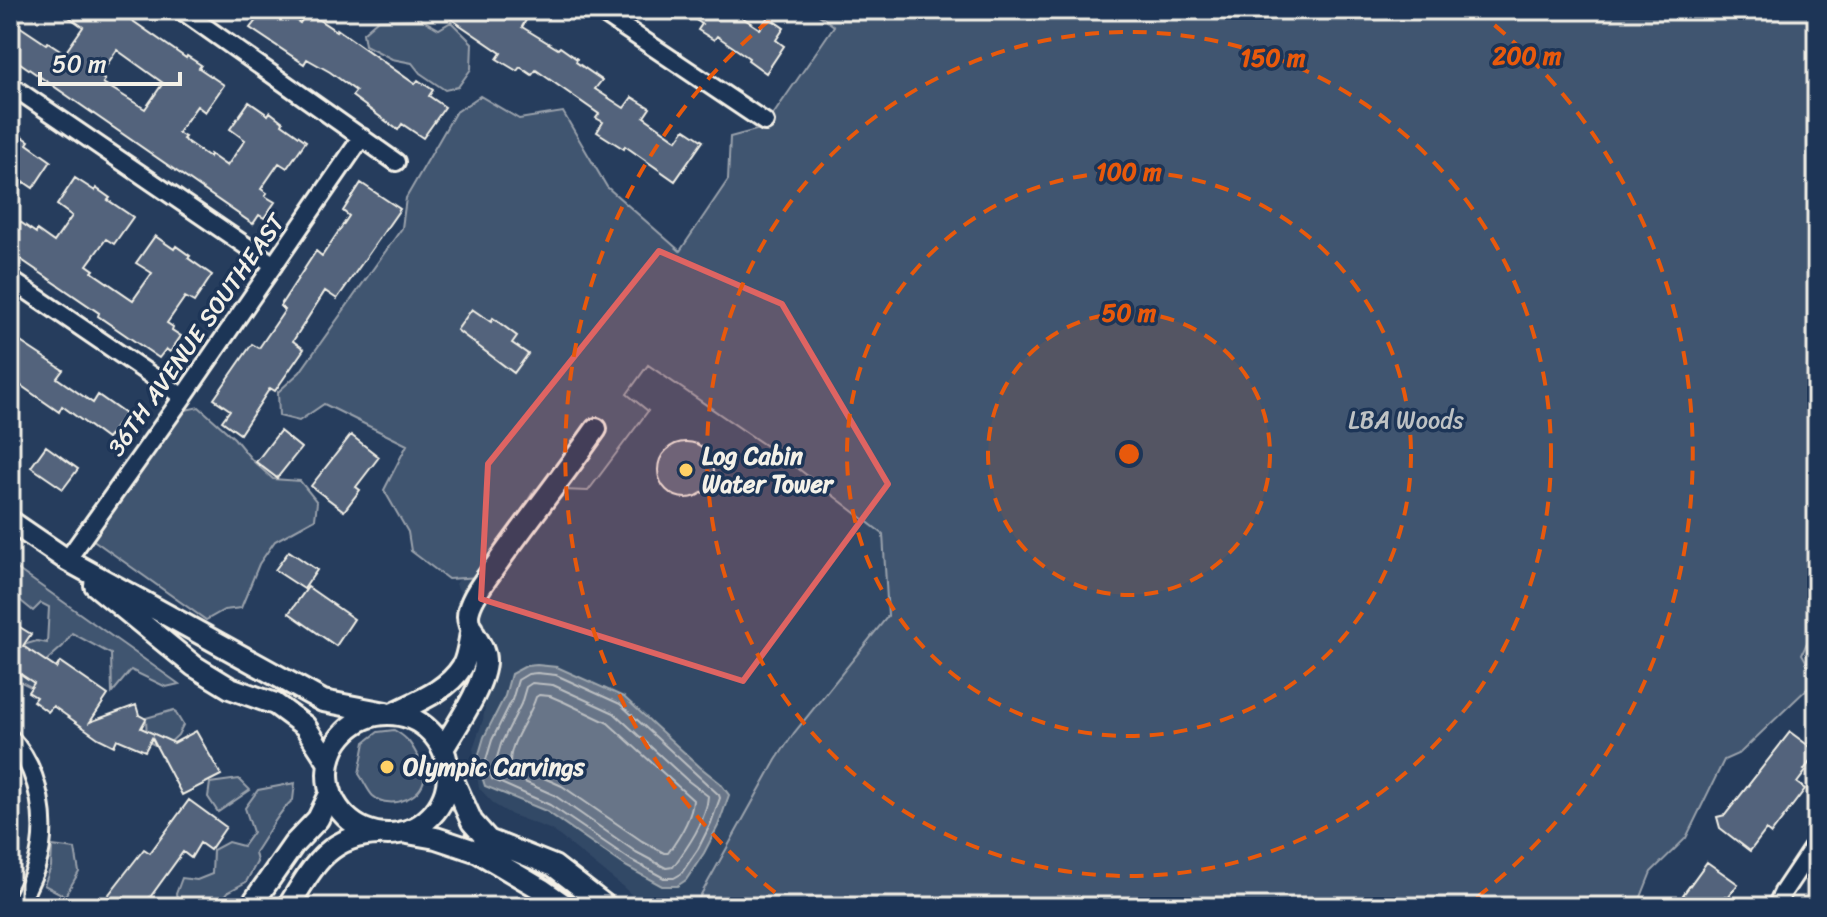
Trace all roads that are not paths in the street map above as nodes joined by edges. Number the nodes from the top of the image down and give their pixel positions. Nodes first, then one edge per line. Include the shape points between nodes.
1 (181, 10) edge
2 (598, 10) edge
3 (10, 85) edge
4 (765, 122) dead end
5 (362, 137) junction
6 (396, 162) dead end
7 (274, 265) junction
8 (10, 279) edge
9 (183, 397) junction
10 (596, 429) dead end
11 (10, 521) edge
12 (67, 560) junction
13 (472, 629) junction
14 (389, 714) junction
15 (10, 738) edge
16 (446, 759) junction
17 (329, 763) junction
18 (331, 792) junction
19 (396, 833) junction
20 (1817, 841) edge
21 (18, 907) edge
22 (250, 907) edge
23 (288, 907) edge
24 (567, 907) edge
25 (607, 907) edge
26 (1776, 907) edge

1 - 5 street
2 - 4 street
3 - 7 street
5 - 6 street
5 - 7 street, 36TH AVENUE SOUTHEAST
7 - 9 street, 36TH AVENUE SOUTHEAST
8 - 9 street
9 - 12 street, 36TH AVENUE SOUTHEAST
10 - 13 street via 485,582 467,614
11 - 12 street
12 - 14 street via 323,701
12 - 17 street via 194,666 230,688 275,704 305,726
13 - 14 street via 463,665 449,682
13 - 16 street via 486,659 482,679
14 - 16 street via 426,727
14 - 17 street via 352,726 339,739
15 - 21 street via 22,751 41,809 36,866
16 - 19 street via 441,802 418,826
16 - 25 street via 472,822 488,840 554,866
17 - 18 street
18 - 19 street via 353,823 371,832
18 - 22 street via 318,819
19 - 23 street via 364,834 332,847
19 - 24 street via 436,838 478,852
20 - 26 street

